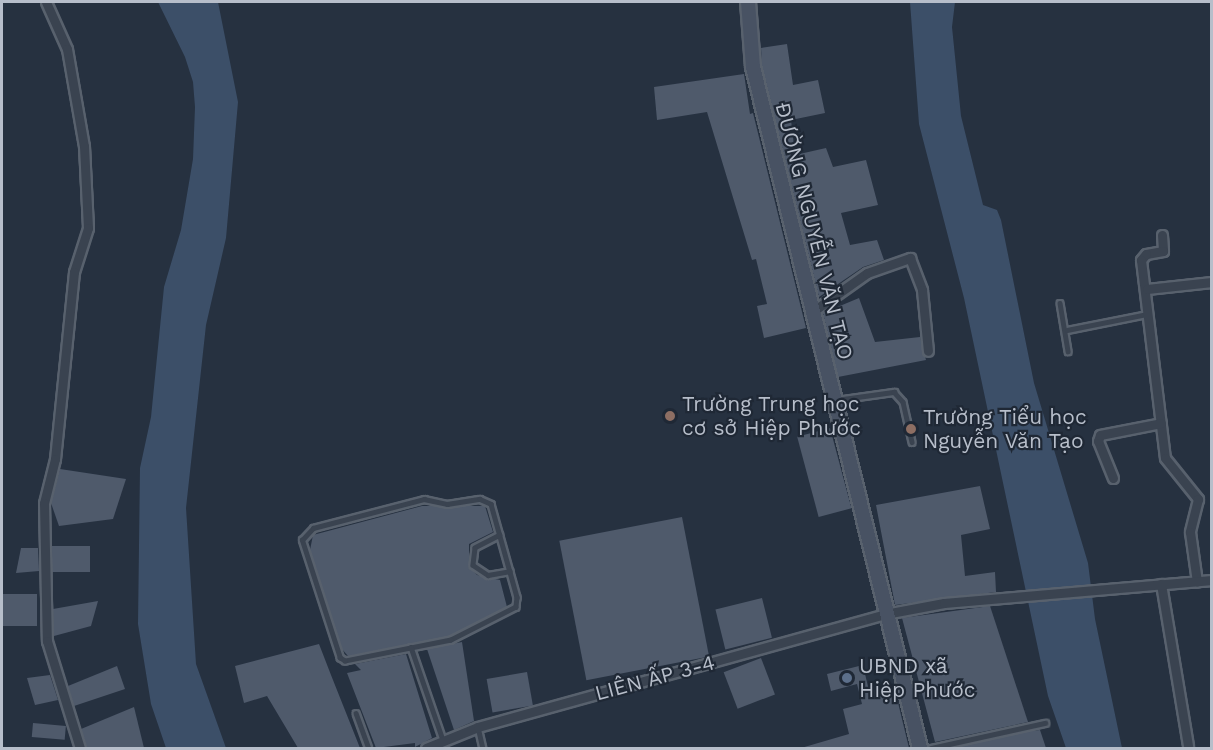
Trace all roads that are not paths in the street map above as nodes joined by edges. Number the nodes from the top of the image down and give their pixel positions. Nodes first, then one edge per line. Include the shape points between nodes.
1 (46, 2) edge
2 (748, 2) edge
3 (1162, 235) dead end
4 (1212, 282) edge
5 (1147, 289) junction
6 (1060, 303) dead end
7 (812, 312) junction
8 (1148, 314) junction
9 (1067, 330) junction
10 (928, 351) dead end
11 (1068, 351) dead end
12 (833, 400) junction
13 (1161, 423) junction
14 (912, 442) dead end
15 (1113, 478) dead end
16 (500, 535) junction
17 (510, 571) junction
18 (1212, 580) edge
19 (1197, 582) junction
20 (1161, 585) junction
21 (885, 614) junction
22 (411, 647) junction
23 (356, 713) dead end
24 (1045, 723) dead end
25 (478, 727) junction
26 (443, 740) junction
27 (1188, 746) dead end
28 (920, 747) edge
29 (80, 748) edge
30 (369, 748) edge
31 (428, 748) edge
32 (483, 748) edge
33 (931, 748) edge

1 - 29 street via 69,60 84,146 88,228 74,272 55,459 44,503 47,641
2 - 7 main road, ĐƯỜNG NGUYỄN VĂN TẠO via 753,67
3 - 5 street via 1163,251 1146,254 1141,260
4 - 5 street
5 - 8 street
6 - 9 lane
7 - 10 street via 867,273 910,258 922,290
7 - 12 main road, ĐƯỜNG NGUYỄN VĂN TẠO
8 - 9 lane
8 - 13 street
9 - 11 lane
12 - 14 lane via 894,392 903,402
12 - 21 main road, ĐƯỜNG NGUYỄN VĂN TẠO
13 - 15 street via 1100,435 1098,441
13 - 19 street via 1168,465 1198,499 1190,532
16 - 17 lane
16 - 17 lane via 475,548 473,565 488,575
16 - 22 lane via 491,504 480,499 447,504 424,499 306,533 303,553 340,658 350,663
17 - 22 lane via 516,607 451,640
18 - 19 street, LIÊN ẤP 3-4
19 - 20 street, LIÊN ẤP 3-4
20 - 21 street, LIÊN ẤP 3-4 via 944,603
20 - 27 street
21 - 25 street, LIÊN ẤP 3-4
21 - 28 main road, ĐƯỜNG NGUYỄN VĂN TẠO
22 - 26 lane
23 - 30 lane
24 - 33 lane
25 - 26 street, LIÊN ẤP 3-4
25 - 32 lane
26 - 31 street, LIÊN ẤP 3-4

